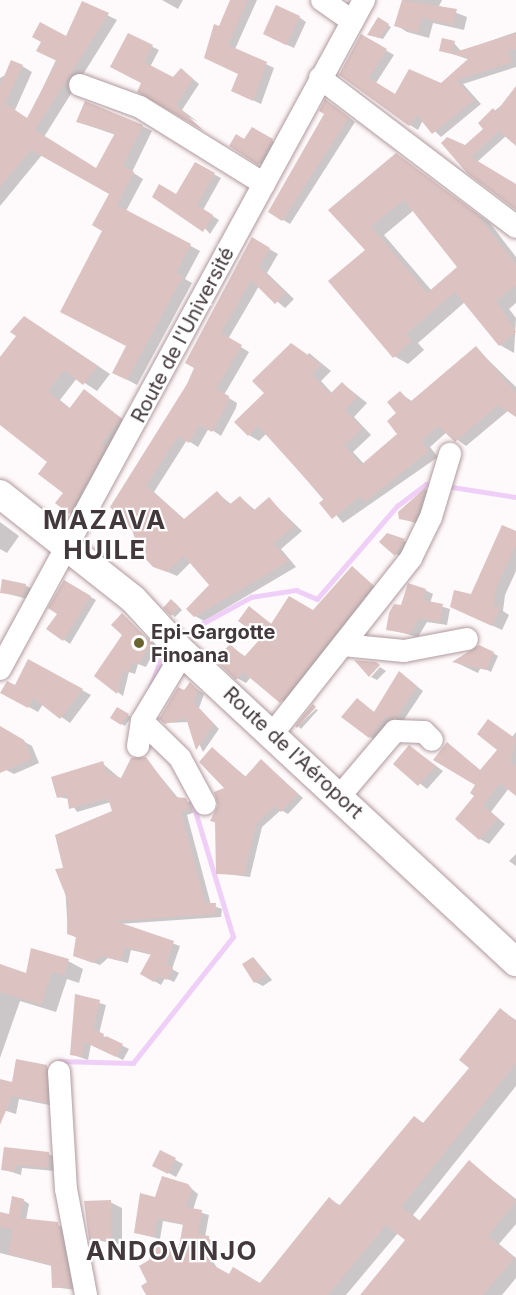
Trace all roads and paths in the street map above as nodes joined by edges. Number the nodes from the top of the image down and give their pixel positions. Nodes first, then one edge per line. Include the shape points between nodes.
1 (322, 0) edge
2 (364, 0) edge
3 (352, 21) junction
4 (320, 78) junction
5 (80, 85) dead end
6 (264, 184) junction
7 (516, 227) edge
8 (450, 454) dead end
9 (0, 494) edge
10 (70, 545) junction
11 (467, 639) dead end
12 (343, 645) junction
13 (183, 653) junction
14 (0, 669) edge
15 (142, 721) junction
16 (273, 733) junction
17 (432, 740) dead end
18 (138, 746) dead end
19 (339, 797) junction
20 (205, 804) dead end
21 (516, 962) edge
22 (59, 1072) dead end
23 (86, 1295) edge

1 - 3 street
2 - 3 street, Route de l'Université
3 - 4 street, Route de l'Université
4 - 6 street, Route de l'Université
4 - 7 street
5 - 6 street via 140,107
6 - 10 street, Route de l'Université
8 - 12 street via 431,517 411,558
9 - 10 main road, Route de l'Aéroport
10 - 13 main road, Route de l'Aéroport
10 - 14 street, Route de l'Université
11 - 12 street via 404,651
12 - 16 street
13 - 15 street
13 - 16 main road, Route de l'Aéroport
15 - 18 street
15 - 20 street via 180,758
16 - 19 main road, Route de l'Aéroport
17 - 19 street via 424,732 395,731
19 - 21 main road, Route de l'Aéroport
22 - 23 street via 66,1190

